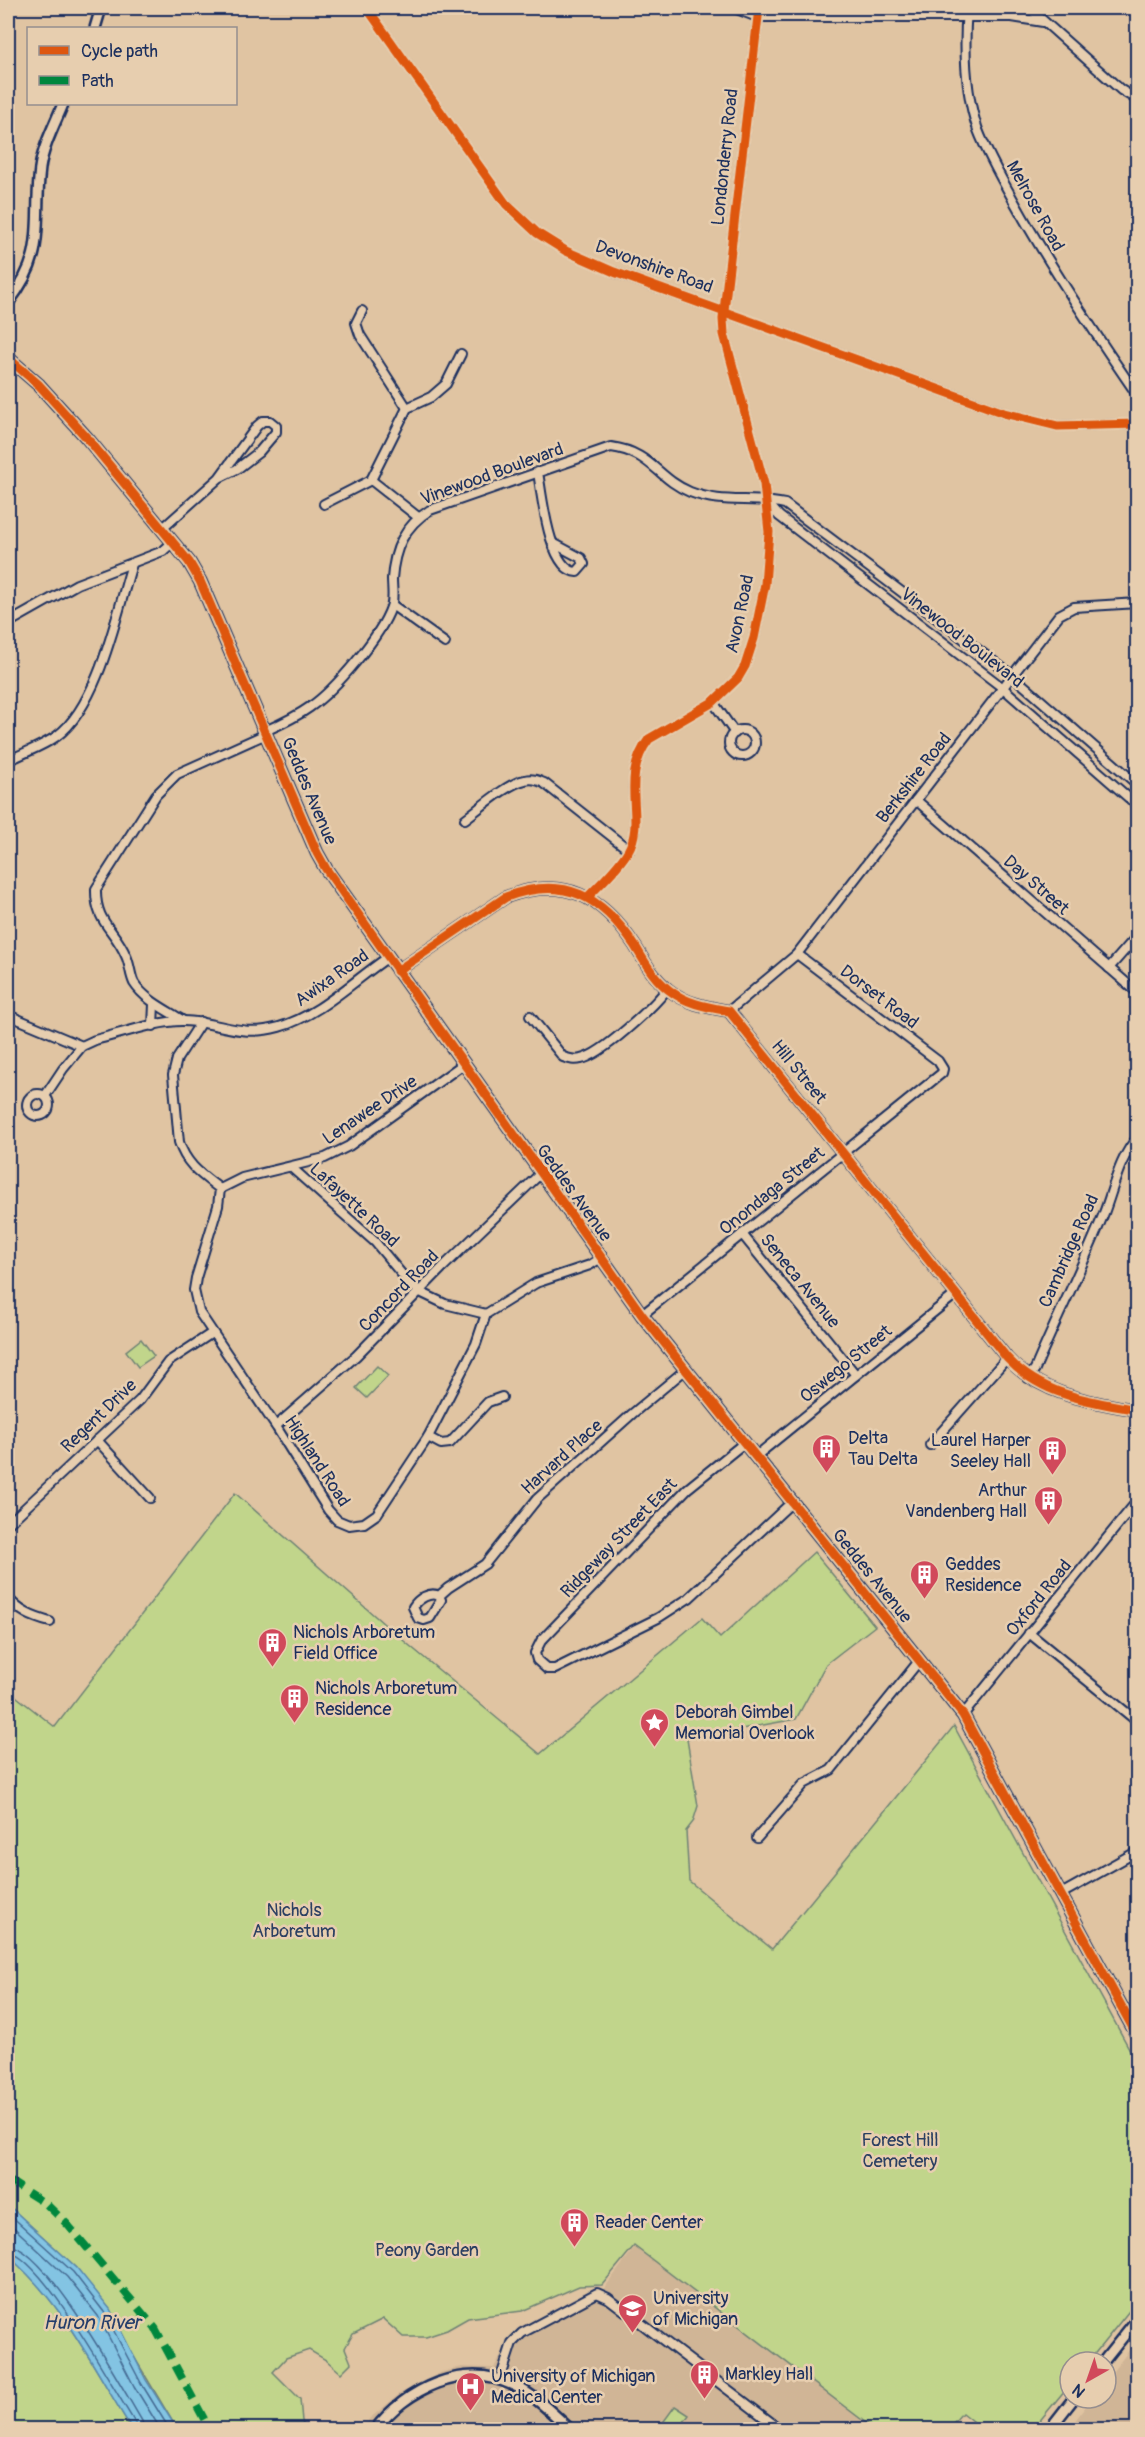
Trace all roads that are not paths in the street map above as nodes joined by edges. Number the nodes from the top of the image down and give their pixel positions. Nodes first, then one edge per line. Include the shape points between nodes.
1 (101, 8) edge
2 (367, 8) edge
3 (734, 8) edge
4 (759, 8) edge
5 (967, 8) edge
6 (1029, 8) edge
7 (966, 16) junction
8 (757, 17) junction
9 (1043, 22) junction
10 (95, 27) edge
11 (1137, 100) edge
12 (63, 105) edge
13 (8, 303) edge
14 (724, 310) junction
15 (362, 311) dead end
16 (461, 354) dead end
17 (8, 358) edge
18 (1137, 396) edge
19 (407, 408) junction
20 (1137, 424) edge
21 (538, 472) junction
22 (219, 478) junction
23 (371, 480) junction
24 (764, 499) junction
25 (324, 504) dead end
26 (418, 517) junction
27 (162, 529) junction
28 (173, 542) junction
29 (553, 543) dead end
30 (132, 564) junction
31 (1137, 603) edge
32 (392, 605) junction
33 (8, 612) edge
34 (11, 621) edge
35 (444, 643) dead end
36 (1013, 676) junction
37 (1002, 688) junction
38 (713, 702) junction
39 (735, 732) dead end
40 (266, 733) junction
41 (8, 761) edge
42 (1137, 785) edge
43 (916, 800) junction
44 (1137, 806) edge
45 (465, 819) dead end
46 (629, 850) junction
47 (588, 897) junction
48 (1137, 935) edge
49 (797, 954) junction
50 (387, 958) junction
51 (1109, 968) junction
52 (397, 971) junction
53 (667, 989) junction
54 (1137, 993) edge
55 (154, 1004) junction
56 (729, 1011) junction
57 (8, 1015) edge
58 (530, 1016) dead end
59 (182, 1020) junction
60 (201, 1022) junction
61 (153, 1026) junction
62 (82, 1046) junction
63 (942, 1064) joint
64 (462, 1065) junction
65 (45, 1096) dead end
66 (1137, 1137) edge
67 (843, 1154) junction
68 (292, 1168) junction
69 (540, 1174) junction
70 (220, 1189) junction
71 (742, 1234) junction
72 (601, 1258) junction
73 (420, 1292) junction
74 (957, 1294) junction
75 (486, 1314) junction
76 (642, 1315) junction
77 (212, 1333) junction
78 (1007, 1358) junction
79 (685, 1370) junction
80 (856, 1375) junction
81 (1028, 1377) junction
82 (502, 1397) dead end
83 (1137, 1410) edge
84 (276, 1426) junction
85 (428, 1437) junction
86 (97, 1440) junction
87 (744, 1443) junction
88 (930, 1445) dead end
89 (755, 1457) junction
90 (150, 1498) dead end
91 (1137, 1500) edge
92 (792, 1502) junction
93 (8, 1524) edge
94 (439, 1596) dead end
95 (8, 1598) edge
96 (50, 1622) dead end
97 (1029, 1634) junction
98 (919, 1660) junction
99 (963, 1715) junction
100 (1137, 1722) edge
101 (757, 1838) dead end
102 (1137, 1851) edge
103 (1061, 1894) junction
104 (1133, 2016) edge
105 (1137, 2037) edge
106 (1137, 2318) edge
107 (1134, 2330) edge
108 (1114, 2350) edge
109 (500, 2380) junction
110 (1065, 2410) edge
111 (375, 2430) edge
112 (571, 2430) edge
113 (781, 2430) edge
114 (1049, 2430) edge

1 - 10 street
2 - 14 street, Devonshire Road via 506,204 537,233 566,251 615,272
3 - 8 street
4 - 8 street, Londonderry Road
5 - 7 street, Melrose Road
6 - 9 street
7 - 8 street
7 - 9 street
7 - 18 street, Melrose Road via 970,95 978,129 1000,178 1055,274
8 - 14 street, Londonderry Road
9 - 11 street
12 - 13 street via 41,166 39,232 34,254 26,276
14 - 20 street, Devonshire Road via 922,384 1040,423
14 - 24 street, Avon Road via 724,334 764,484
15 - 19 street via 356,322 360,335
16 - 19 street via 446,384 431,397
17 - 27 main road, Geddes Avenue via 82,432
19 - 23 street
21 - 24 street, Vinewood Boulevard via 611,447 639,454 678,485 698,495 720,501
21 - 26 street, Vinewood Boulevard
21 - 29 street
22 - 22 street via 259,452 276,432 276,426 270,421 256,426
22 - 27 street
23 - 25 street
23 - 26 street
24 - 36 street, Vinewood Boulevard via 785,504
24 - 37 street, Vinewood Boulevard via 779,516
24 - 38 street, Avon Road via 768,557 754,638 738,678
26 - 32 street, Vinewood Boulevard via 399,545
27 - 28 main road, Geddes Avenue
28 - 30 street via 163,551
28 - 40 main road, Geddes Avenue via 200,581
30 - 34 street via 76,584
30 - 41 street via 98,675 79,712 57,736
31 - 36 street, Berkshire Road via 1068,608
32 - 35 street
32 - 40 street, Vinewood Boulevard via 373,641 326,693 312,706
33 - 34 street
36 - 37 street, Berkshire Road
36 - 42 street, Vinewood Boulevard
37 - 43 street, Berkshire Road
37 - 44 street, Vinewood Boulevard
38 - 39 street
38 - 46 street, Avon Road via 649,739 642,748 632,784 633,832
40 - 50 main road, Geddes Avenue via 316,853
40 - 55 street, Vinewood Boulevard via 177,774 156,795 96,890 95,904 126,954 134,982
43 - 49 street, Berkshire Road
43 - 51 street, Day Street
45 - 46 street via 514,784 534,779
46 - 47 street
47 - 52 street via 560,889 522,891 506,897
47 - 53 street via 621,927
48 - 51 street
49 - 56 street, Berkshire Road
49 - 63 street, Dorset Road
50 - 52 main road, Geddes Avenue
50 - 60 street, Awixa Road via 296,1021 240,1031
51 - 54 street, Day Street
52 - 64 main road, Geddes Avenue
53 - 56 street via 691,1003
53 - 58 street via 622,1032 582,1059 563,1058
55 - 59 street, Vinewood Boulevard
55 - 61 street
56 - 67 street, Hill Street
57 - 62 street
59 - 60 street, Awixa Road
59 - 61 street
60 - 70 street via 174,1066 178,1142 192,1167
61 - 62 street
62 - 65 street
63 - 67 street, Onondaga Street via 939,1076
64 - 68 street, Lenawee Drive via 349,1146
64 - 69 main road, Geddes Avenue
66 - 81 street, Cambridge Road via 1123,1159 1104,1214 1035,1370
67 - 71 street, Onondaga Street
67 - 74 street, Hill Street
68 - 70 street, Lenawee Drive via 242,1178
68 - 73 street, Lafayette Road via 375,1242
69 - 72 main road, Geddes Avenue
69 - 73 street, Concord Road
70 - 77 street, Highland Road via 194,1290 199,1312
71 - 76 street, Onondaga Street
71 - 80 street, Seneca Avenue
72 - 75 street via 536,1282
72 - 76 main road, Geddes Avenue
73 - 75 street, Lafayette Road via 445,1304
73 - 84 street, Concord Road via 334,1377
74 - 78 street, Hill Street
74 - 80 street, Oswego Street
75 - 85 street, Highland Road via 476,1344
76 - 79 main road, Geddes Avenue
77 - 84 street, Highland Road
77 - 86 street, Regent Drive via 168,1362 140,1400
78 - 81 street, Hill Street
78 - 88 street
79 - 87 main road, Geddes Avenue
79 - 94 street, Harvard Place via 537,1499 485,1564
80 - 89 street, Oswego Street
81 - 83 street, Hill Street via 1064,1394
82 - 85 street via 488,1402 454,1441 441,1444
84 - 85 street, Highland Road via 328,1510 349,1525 364,1523 376,1514
86 - 90 street
86 - 93 street, Regent Drive
87 - 89 main road, Geddes Avenue
87 - 92 street, Ridgeway Street East via 687,1489 541,1641 536,1653 541,1666 555,1669 674,1608
89 - 92 main road, Geddes Avenue
91 - 97 street, Oxford Road
92 - 98 main road, Geddes Avenue
95 - 96 street via 30,1616
97 - 99 street, Oxford Road
97 - 100 street
98 - 99 main road, Geddes Avenue
98 - 101 street via 831,1770 804,1784
99 - 103 main road, Geddes Avenue
102 - 103 street
103 - 104 main road, Geddes Avenue
104 - 105 main road, Geddes Avenue
106 - 107 street
107 - 108 street
109 - 111 street via 477,2377 436,2382 402,2402
109 - 112 street via 530,2395
109 - 113 street via 512,2343 522,2334 597,2293
110 - 114 street

